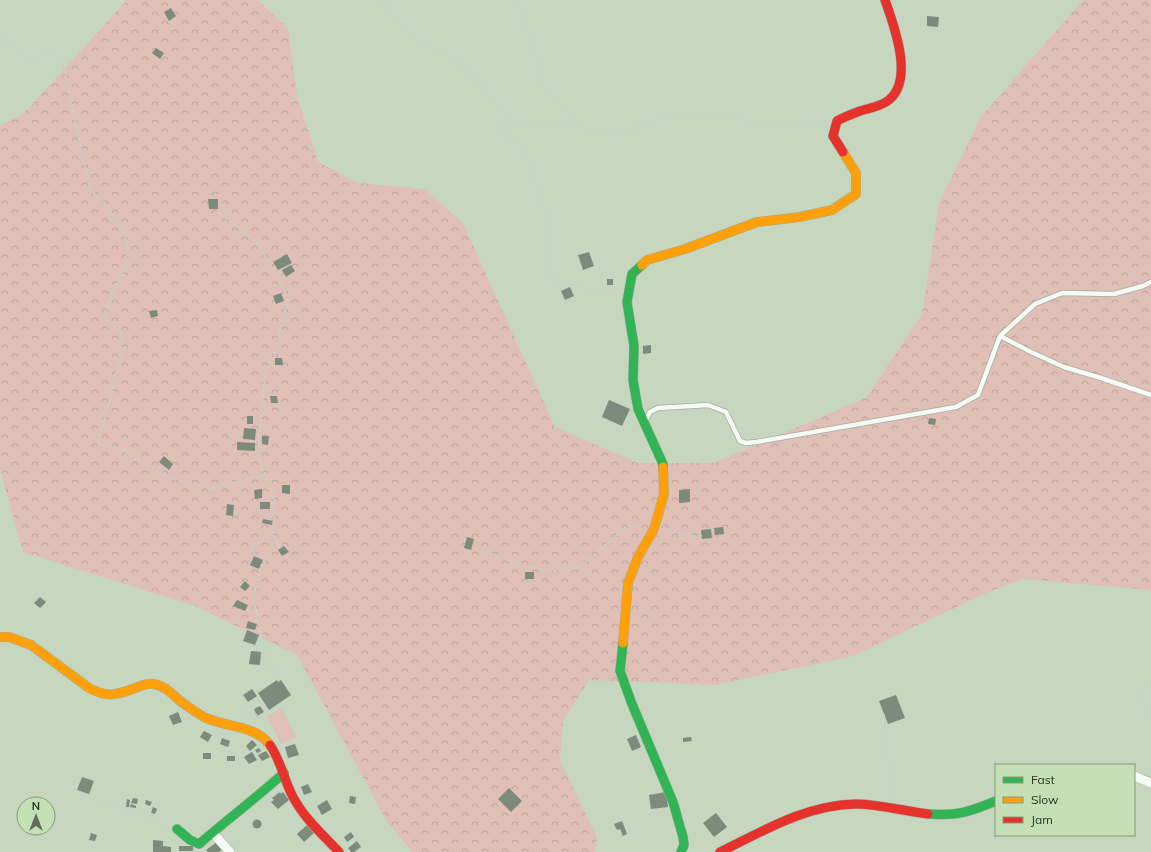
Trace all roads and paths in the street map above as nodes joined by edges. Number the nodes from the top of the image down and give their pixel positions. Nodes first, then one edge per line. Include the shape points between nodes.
1 (381, 0) edge
2 (518, 0) edge
3 (885, 0) edge
4 (0, 37) edge
5 (512, 119) junction
6 (837, 121) junction
7 (580, 127) junction
8 (217, 211) dead end
9 (1151, 282) edge
10 (627, 302) junction
11 (1000, 336) junction
12 (1151, 395) edge
13 (644, 422) junction
14 (264, 475) junction
15 (654, 529) junction
16 (274, 535) junction
17 (700, 537) dead end
18 (280, 547) dead end
19 (481, 551) dead end
20 (0, 638) edge
21 (276, 678) dead end
22 (1151, 686) edge
23 (884, 714) dead end
24 (1151, 719) edge
25 (284, 773) junction
26 (1135, 776) edge
27 (1151, 784) edge
28 (82, 794) dead end
29 (995, 801) edge
30 (892, 807) junction
31 (177, 829) joint
32 (213, 833) junction
33 (230, 852) edge
34 (339, 852) edge
35 (681, 852) edge
36 (720, 852) edge

1 - 5 path via 394,19 420,41 452,57 473,76
2 - 7 path via 545,90 566,108
3 - 6 street via 901,55 900,83 891,98
4 - 14 path via 30,60 52,51 63,62 90,189 110,209 127,239 126,268 104,318 121,332 122,354 98,444 121,448 133,458 170,478 209,489
5 - 7 path via 523,124
5 - 10 path via 499,127 526,152 540,199 551,222 546,276 566,284 616,294
6 - 7 path via 811,120 796,129 789,124 769,124 700,114 648,121 630,132 616,136
6 - 10 street via 833,136 856,173 856,194 832,210 757,222 685,249 647,260 632,274
8 - 14 path via 255,241 278,274 288,299 273,360 265,372 258,453
9 - 11 lane via 1114,294 1062,293 1035,304
10 - 13 street via 634,346 633,380 638,409
11 - 12 lane via 1064,367
11 - 13 lane via 978,395 956,407 746,443 740,441 726,412 708,405 658,408 650,412
13 - 15 street via 663,464 664,494
14 - 16 path via 272,492
15 - 17 path
15 - 19 path via 628,526 572,570 552,571 526,566
15 - 35 street via 638,557 628,583 620,671 673,802 684,837
16 - 18 path
16 - 21 path via 252,545 254,554 265,559 259,570 258,586 251,593 258,617 256,622 262,632 257,648 265,650 263,661 273,667
20 - 25 street via 9,637 31,645 89,688 100,693 113,695 158,684 204,717 255,732 264,738 272,746
22 - 24 path via 1137,689
23 - 30 path
25 - 32 street
25 - 34 street via 297,804
26 - 27 street
28 - 31 path via 113,808 121,807
29 - 30 street via 956,814 919,812
30 - 36 street via 842,804 821,808 785,819
31 - 32 street via 189,840 199,844
32 - 33 street

